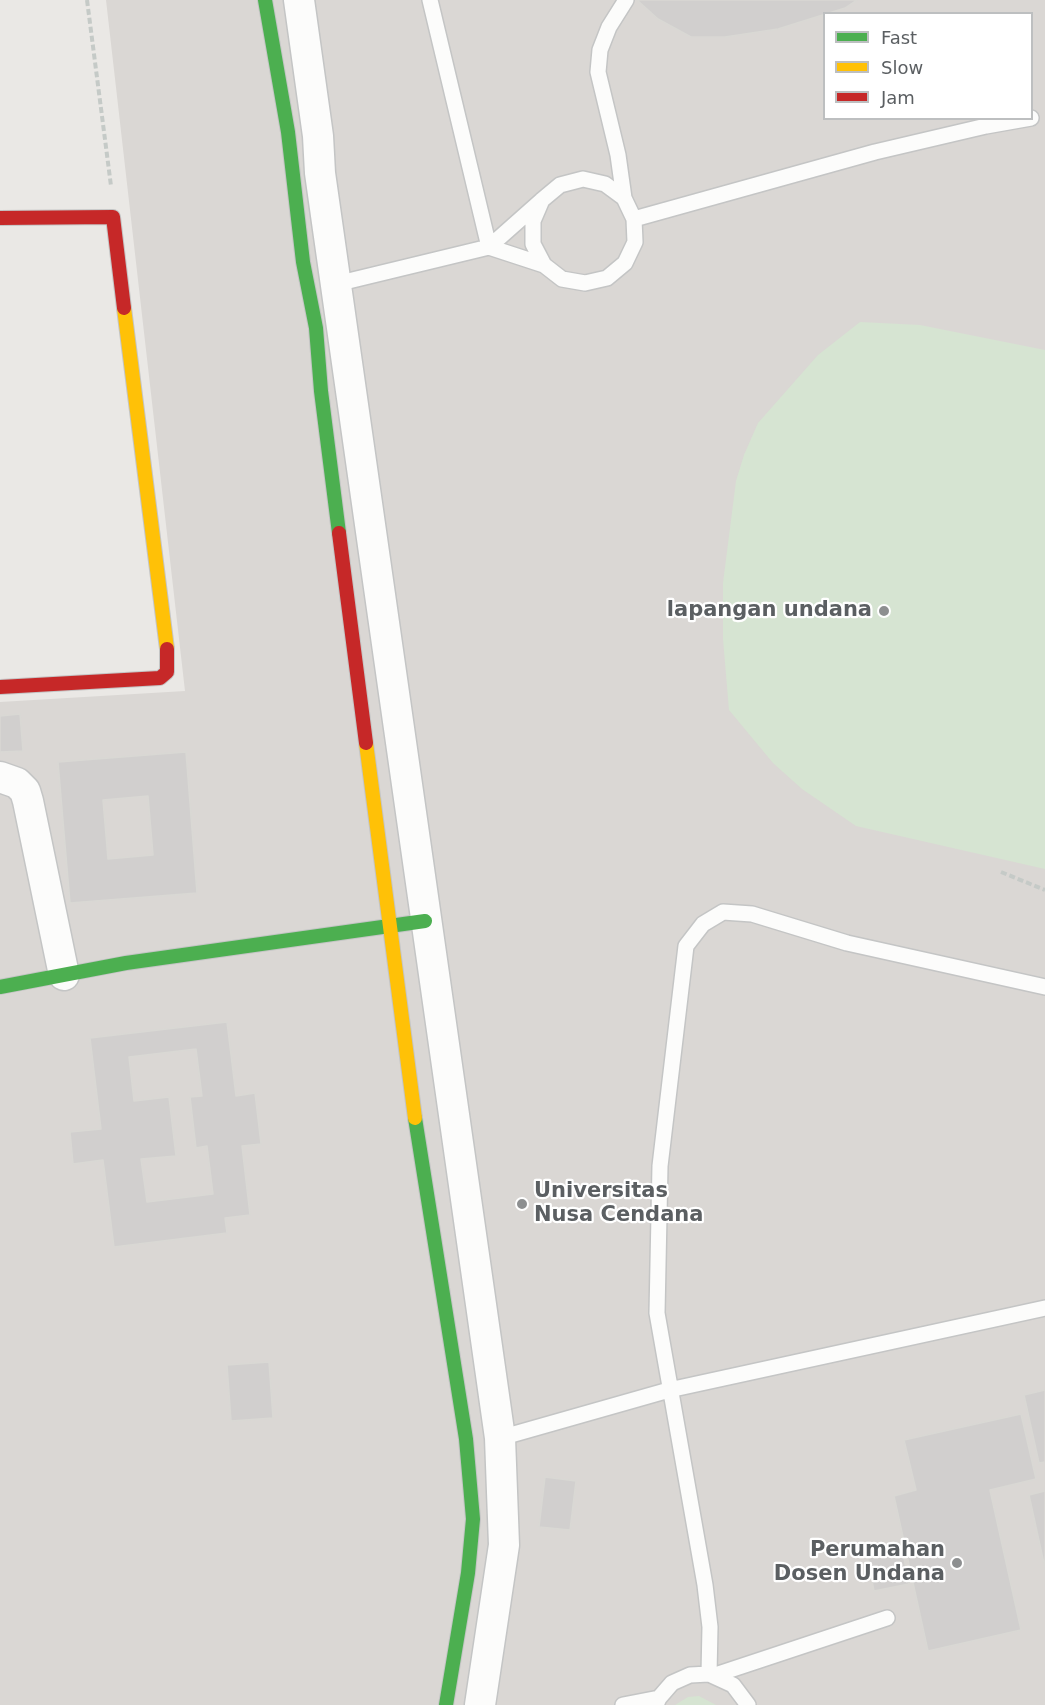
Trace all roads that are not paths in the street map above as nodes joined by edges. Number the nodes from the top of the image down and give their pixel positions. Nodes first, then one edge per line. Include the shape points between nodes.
1 (265, 0) edge
2 (299, 0) edge
3 (430, 0) edge
4 (626, 0) edge
5 (1020, 120) edge
6 (624, 198) junction
7 (542, 200) junction
8 (0, 218) edge
9 (634, 219) junction
10 (489, 247) junction
11 (544, 265) junction
12 (323, 267) junction
13 (0, 687) edge
14 (0, 777) edge
15 (425, 921) junction
16 (391, 927) junction
17 (64, 975) junction
18 (0, 987) edge
19 (1045, 987) edge
20 (1045, 1308) edge
21 (669, 1390) junction
22 (500, 1438) junction
23 (466, 1439) junction
24 (887, 1618) dead end
25 (712, 1675) junction
26 (658, 1701) edge
27 (446, 1705) edge
28 (480, 1705) edge
29 (623, 1705) edge
30 (748, 1705) edge

1 - 12 street via 288,132
2 - 12 street
3 - 10 lane
4 - 6 lane via 606,34 598,72
5 - 9 lane via 875,152
6 - 7 lane via 605,184 583,179 560,185
6 - 9 lane
7 - 10 lane
7 - 11 lane via 533,221 534,244
8 - 13 street via 113,217 169,663 160,678
9 - 11 lane via 634,242 625,263 607,278 585,284 562,279
10 - 11 lane
10 - 12 lane
12 - 15 street
12 - 16 street via 316,328 321,391
14 - 17 street via 17,783 25,791
15 - 16 street
15 - 22 street
16 - 17 street
16 - 23 street via 422,1169
17 - 18 street
19 - 21 lane via 847,943 752,914 723,912 703,924 686,946 660,1166 657,1312
20 - 21 lane
21 - 22 lane
21 - 25 lane via 705,1585
22 - 23 street
22 - 28 street via 504,1545
23 - 27 street via 473,1519
24 - 25 lane
25 - 26 lane via 690,1675 672,1683
25 - 30 lane via 733,1685
26 - 29 lane

